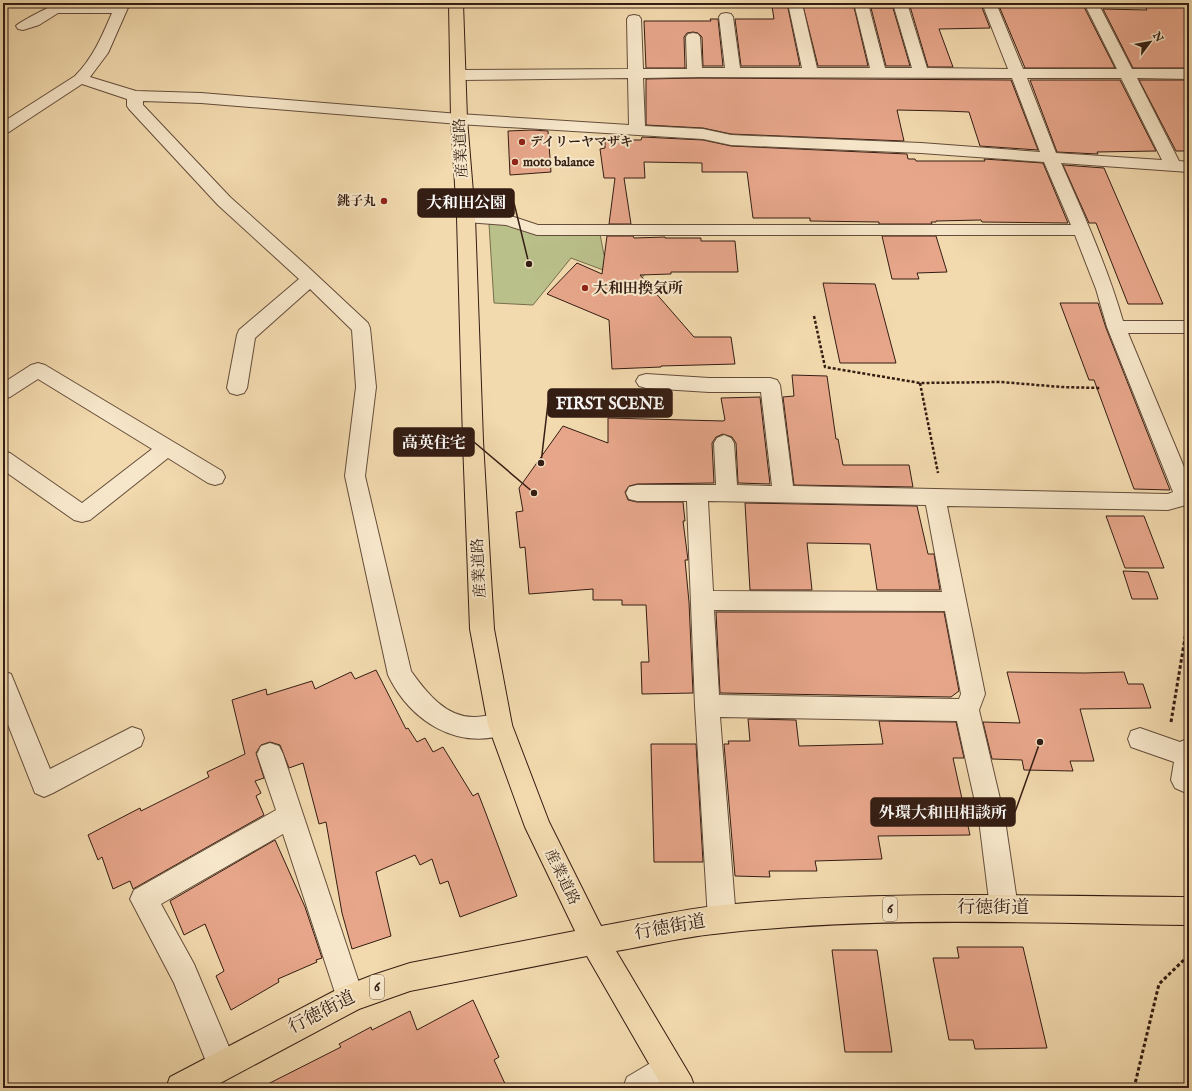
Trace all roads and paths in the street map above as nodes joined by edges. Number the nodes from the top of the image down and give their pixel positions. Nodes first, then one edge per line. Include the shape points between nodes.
1 (456, 3) edge
2 (861, 3) edge
3 (867, 3) edge
4 (900, 3) edge
5 (989, 3) edge
6 (1091, 3) edge
7 (122, 6) edge
8 (796, 8) dead end
9 (726, 17) dead end
10 (634, 20) dead end
11 (22, 26) dead end
12 (693, 37) dead end
13 (810, 72) junction
14 (636, 73) junction
15 (733, 73) junction
16 (879, 73) junction
17 (921, 73) junction
18 (695, 74) junction
19 (1018, 74) junction
20 (1127, 74) junction
21 (1189, 74) edge
22 (459, 75) junction
23 (80, 79) junction
24 (135, 96) junction
25 (459, 119) junction
26 (3, 129) edge
27 (638, 130) junction
28 (1050, 157) junction
29 (1181, 166) edge
30 (466, 216) junction
31 (1082, 230) junction
32 (310, 279) junction
33 (814, 316) dead end
34 (1116, 327) junction
35 (1189, 327) edge
36 (646, 381) dead end
37 (920, 383) junction
38 (237, 388) dead end
39 (1100, 388) dead end
40 (3, 392) edge
41 (724, 443) dead end
42 (167, 448) junction
43 (3, 459) edge
44 (215, 477) dead end
45 (637, 493) dead end
46 (697, 493) junction
47 (727, 493) junction
48 (784, 495) junction
49 (939, 498) junction
50 (1188, 498) edge
51 (702, 600) junction
52 (956, 602) junction
53 (1189, 617) edge
54 (3, 681) edge
55 (707, 706) junction
56 (967, 710) junction
57 (500, 725) junction
58 (132, 738) dead end
59 (1147, 742) joint
60 (1188, 753) edge
61 (270, 754) dead end
62 (1184, 780) dead end
63 (290, 816) junction
64 (1004, 908) junction
65 (1189, 911) edge
66 (722, 919) junction
67 (594, 942) junction
68 (1189, 955) edge
69 (350, 998) junction
70 (222, 1066) junction
71 (674, 1078) edge
72 (181, 1088) edge
73 (638, 1088) edge
74 (1134, 1088) edge

1 - 22 main road, 産業道路
2 - 16 street
3 - 4 street
4 - 17 street
5 - 19 street
6 - 20 street
7 - 11 street via 55,9
7 - 23 street via 99,57 90,71
8 - 13 street
9 - 15 street
10 - 14 street
12 - 18 street
13 - 15 street
13 - 16 street
14 - 18 street
14 - 22 street
14 - 27 street
15 - 18 street
16 - 17 street
17 - 19 street
19 - 20 street
19 - 28 street
20 - 21 street
20 - 29 street
22 - 25 main road, 産業道路
23 - 24 street
23 - 26 street
24 - 25 street via 201,98
24 - 32 street via 135,106 224,202
25 - 27 street
25 - 30 main road, 産業道路
27 - 28 street via 703,134 731,140 921,148
28 - 29 street
28 - 31 street
30 - 31 street via 508,220 537,230
30 - 57 main road, 産業道路 via 482,630
31 - 34 street via 1105,289
32 - 38 street via 246,335
32 - 57 street via 361,328 366,387 355,476 400,675 417,698 445,722 471,728
33 - 37 path via 825,367
34 - 35 street
34 - 50 street
36 - 48 street via 770,385
37 - 39 path via 1001,382
37 - 49 path
40 - 42 street via 38,370
41 - 47 street
42 - 43 street via 82,514
42 - 44 street
45 - 46 street
46 - 47 street
46 - 51 street
47 - 48 street
48 - 49 street
49 - 50 street via 1168,502
49 - 52 street
51 - 52 street
51 - 55 street
52 - 56 street via 973,694
53 - 59 path via 1170,724
54 - 58 street via 44,785
55 - 56 street
55 - 66 street
56 - 64 street via 992,820
57 - 67 main road, 産業道路 via 538,827
59 - 60 street
60 - 62 street
61 - 63 street
63 - 69 street
63 - 70 street via 144,899 184,974
64 - 65 main road, 行徳街道 / 6
64 - 66 main road, 行徳街道 / 6 via 833,911
66 - 67 main road, 行徳街道 / 6
67 - 69 main road, 行徳街道 / 6 via 410,977
67 - 71 main road, 産業道路
68 - 74 path via 1159,984
69 - 70 main road, 行徳街道 / 6
70 - 72 main road, 行徳街道 / 6
71 - 73 street

